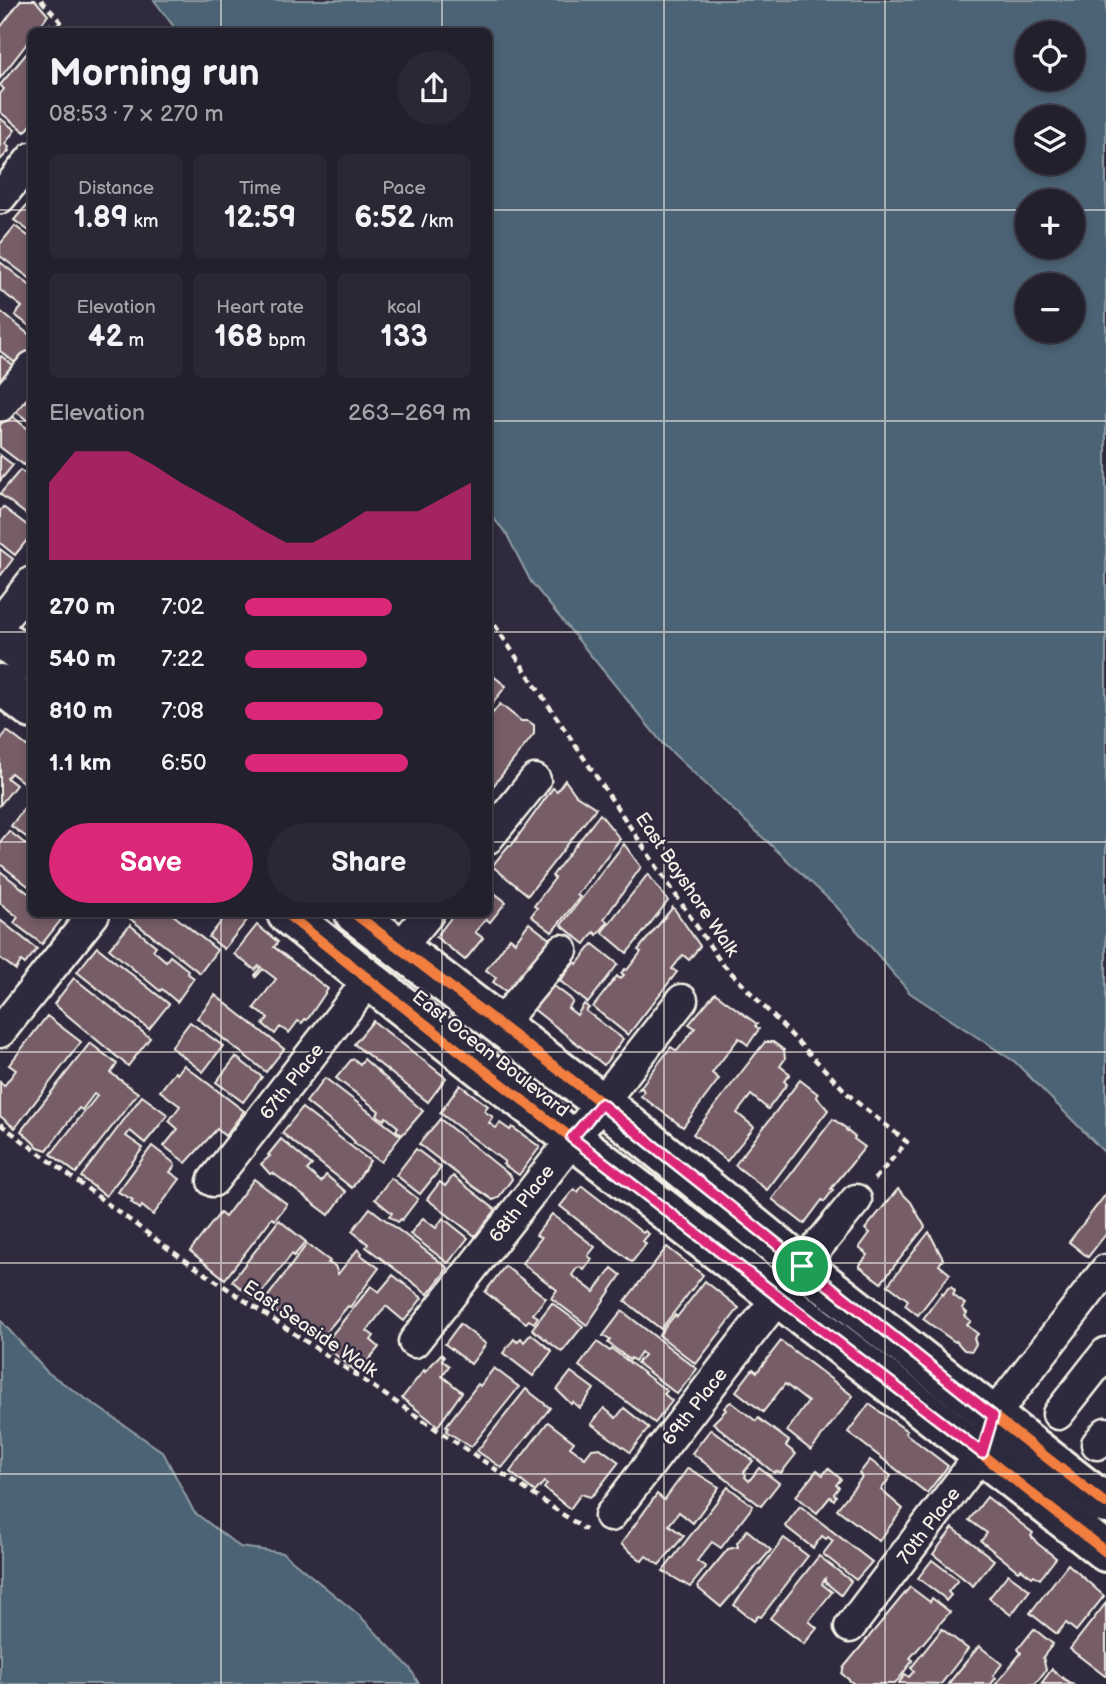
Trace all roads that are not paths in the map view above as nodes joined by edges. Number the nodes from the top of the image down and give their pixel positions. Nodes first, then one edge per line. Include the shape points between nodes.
1 (28, 163) edge
2 (0, 198) edge
3 (28, 372) edge
4 (0, 406) edge
5 (28, 587) edge
6 (0, 623) edge
7 (0, 637) edge
8 (28, 659) edge
9 (0, 684) edge
10 (28, 706) edge
11 (535, 780) dead end
12 (492, 833) edge
13 (92, 917) edge
14 (291, 917) edge
15 (359, 917) edge
16 (426, 917) edge
17 (400, 948) junction
18 (562, 950) dead end
19 (369, 980) junction
20 (682, 1000) dead end
21 (499, 1026) junction
22 (0, 1032) edge
23 (601, 1104) junction
24 (572, 1138) junction
25 (213, 1181) dead end
26 (856, 1200) road end
27 (802, 1266) junction
28 (1106, 1270) edge
29 (779, 1296) junction
30 (414, 1342) dead end
31 (1106, 1353) edge
32 (1058, 1414) dead end
33 (993, 1416) junction
34 (982, 1453) junction
35 (1106, 1504) edge
36 (610, 1516) road end
37 (1106, 1552) edge
38 (850, 1627) dead end

1 - 2 street
3 - 4 street
5 - 6 street
7 - 8 main road
9 - 10 main road
11 - 12 street
13 - 22 street
14 - 19 main road, East Ocean Boulevard
15 - 17 main road, East Ocean Boulevard
16 - 17 street
17 - 21 main road, East Ocean Boulevard
18 - 21 street
19 - 24 main road, East Ocean Boulevard
19 - 25 street, 67th Place
20 - 23 street, 68th Place
21 - 23 main road, East Ocean Boulevard
23 - 24 street, 68th Place
23 - 27 main road, East Ocean Boulevard
24 - 29 main road, East Ocean Boulevard
24 - 30 street, 68th Place
26 - 27 street
27 - 33 main road, East Ocean Boulevard
28 - 33 street
29 - 34 main road, East Ocean Boulevard
29 - 36 street, 69th Place
31 - 32 street
33 - 34 street, 70th Place
33 - 35 main road, East Ocean Boulevard
34 - 37 main road, East Ocean Boulevard
34 - 38 street, 70th Place

